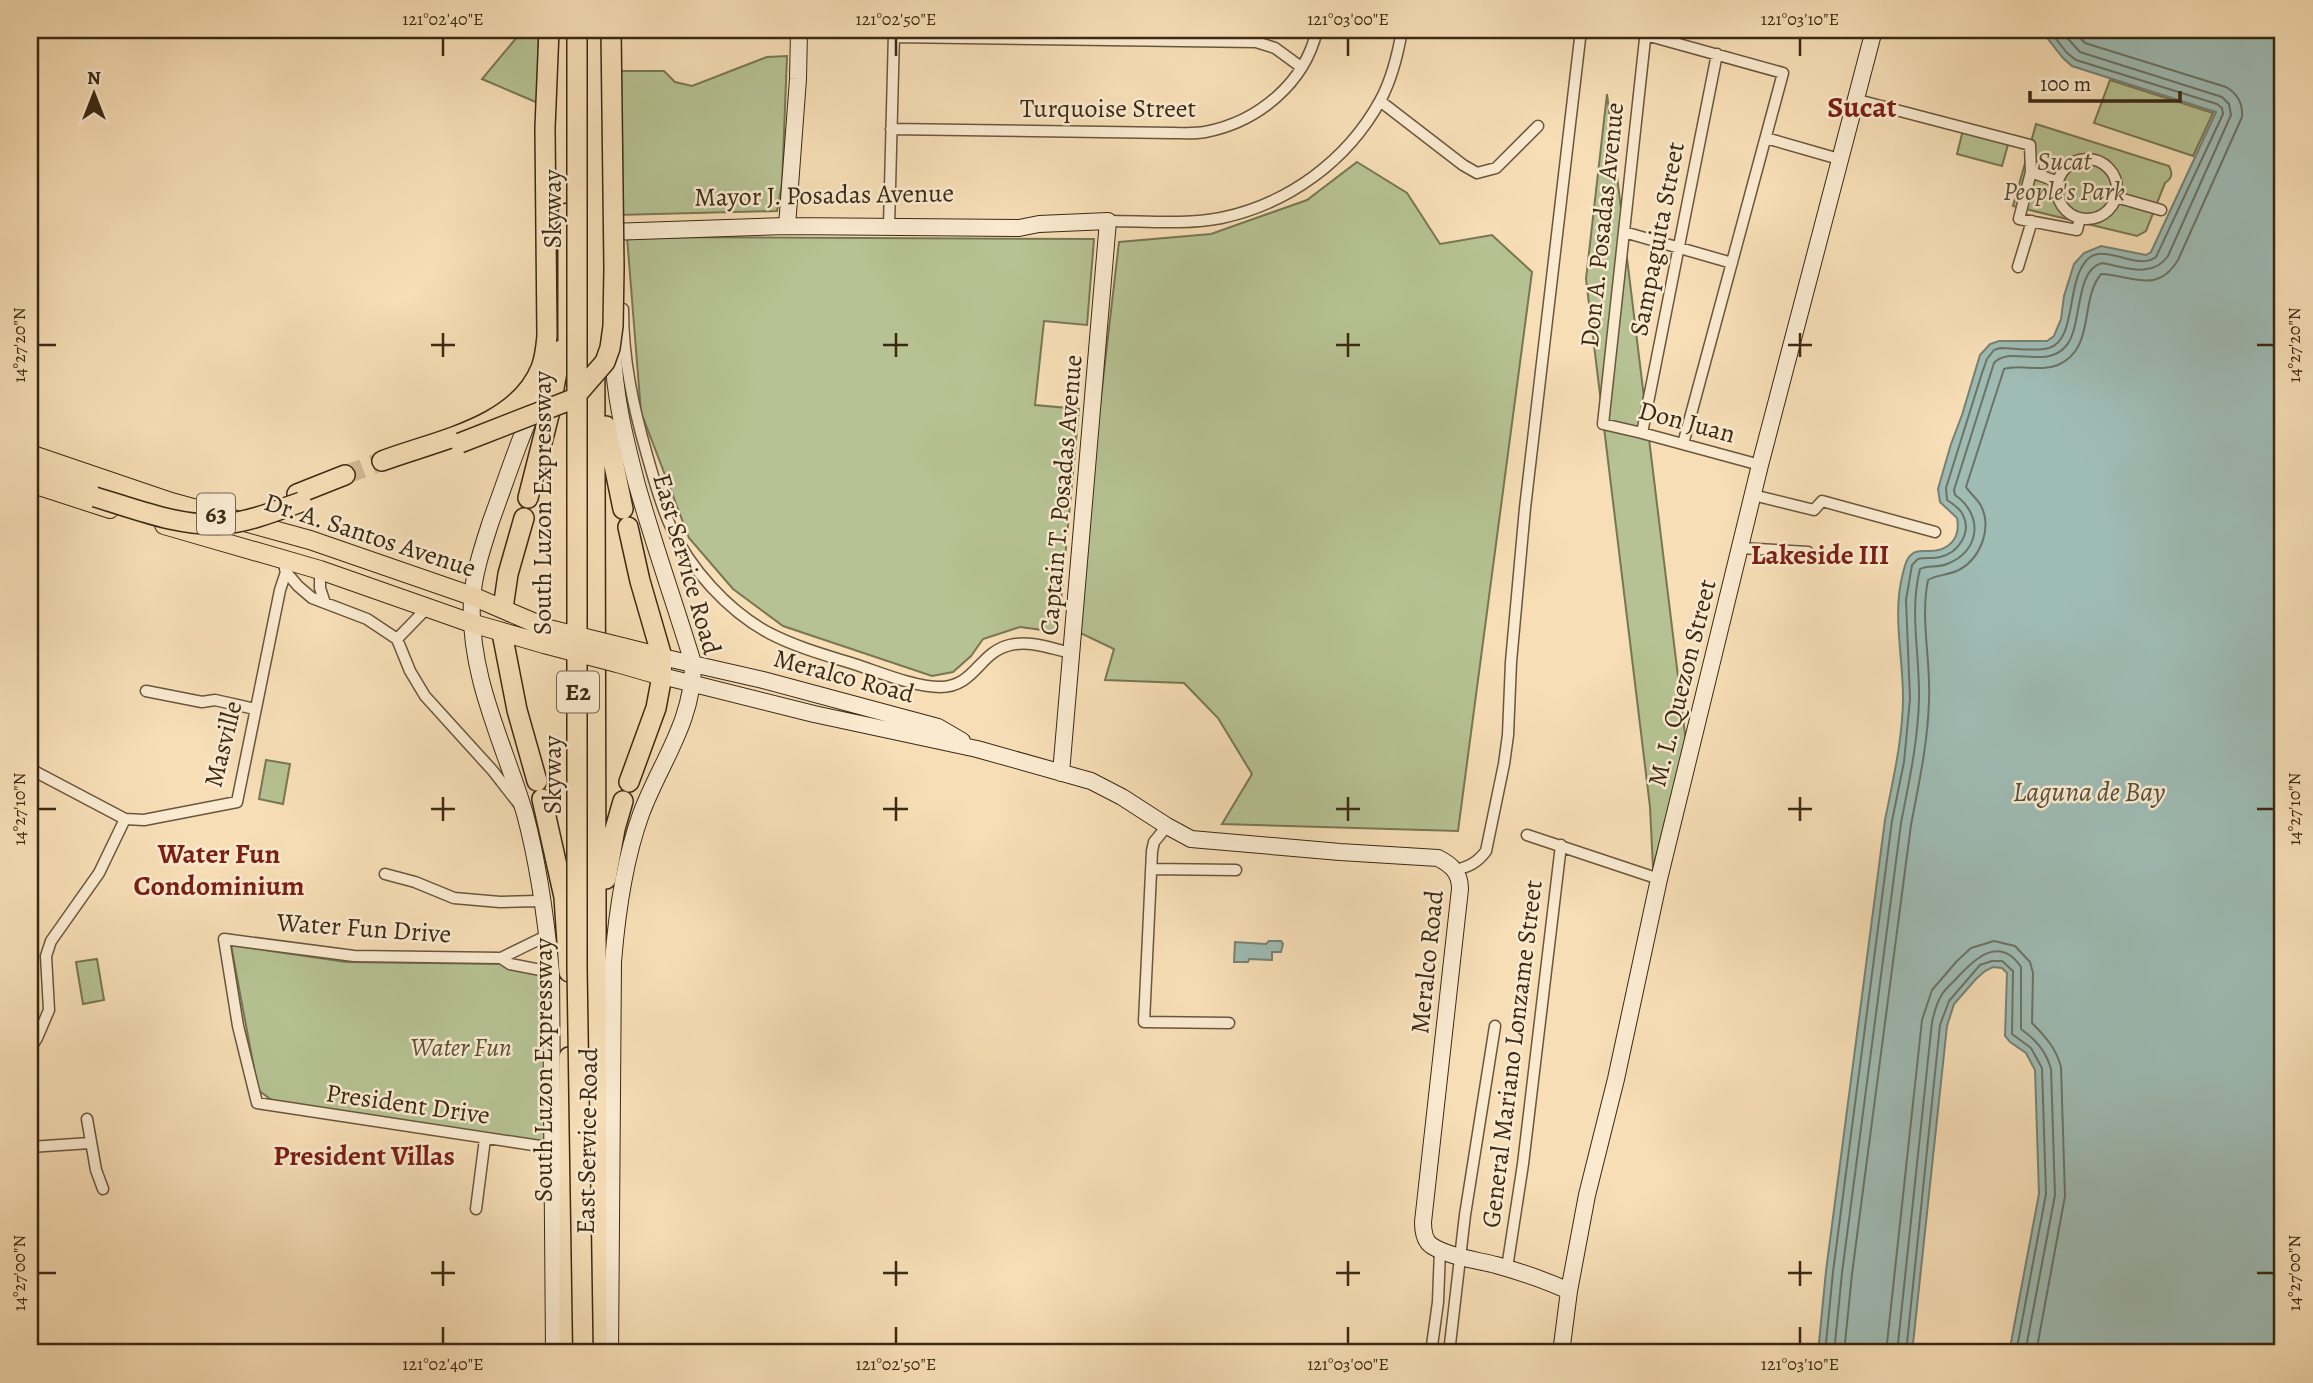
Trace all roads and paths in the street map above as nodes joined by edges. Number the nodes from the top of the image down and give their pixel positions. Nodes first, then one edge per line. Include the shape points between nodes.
1 (551, 30) edge
2 (569, 30) edge
3 (577, 30) edge
4 (589, 30) edge
5 (594, 30) edge
6 (608, 30) edge
7 (799, 30) edge
8 (1317, 30) edge
9 (1402, 30) edge
10 (1581, 30) edge
11 (1874, 30) edge
12 (1646, 32) edge
13 (894, 33) edge
14 (1717, 54) junction
15 (1301, 67) junction
16 (1854, 99) junction
17 (1380, 101) junction
18 (1538, 126) dead end
19 (891, 129) junction
20 (1766, 138) junction
21 (1839, 159) junction
22 (2031, 172) junction
23 (2058, 182) junction
24 (2116, 197) junction
25 (2161, 210) dead end
26 (2080, 218) junction
27 (889, 221) junction
28 (1105, 221) junction
29 (2032, 221) junction
30 (787, 222) junction
31 (616, 228) junction
32 (1624, 232) junction
33 (1679, 248) junction
34 (1732, 263) junction
35 (2018, 267) dead end
36 (567, 283) junction
37 (596, 338) junction
38 (1603, 424) joint
39 (1642, 433) junction
40 (1683, 444) junction
41 (30, 454) edge
42 (1760, 465) junction
43 (30, 467) edge
44 (30, 472) edge
45 (347, 480) tunnel mouth
46 (30, 483) edge
47 (96, 493) junction
48 (1753, 495) junction
49 (1935, 532) dead end
50 (1740, 548) junction
51 (1808, 552) dead end
52 (285, 565) junction
53 (320, 570) junction
54 (438, 584) junction
55 (472, 596) junction
56 (326, 603) junction
57 (428, 607) junction
58 (503, 608) junction
59 (471, 623) junction
60 (502, 633) junction
61 (547, 636) junction
62 (397, 639) junction
63 (1068, 652) junction
64 (693, 663) junction
65 (662, 666) junction
66 (693, 684) junction
67 (146, 691) dead end
68 (255, 709) junction
69 (977, 749) junction
70 (1058, 772) junction
71 (32, 773) edge
72 (525, 814) junction
73 (125, 819) junction
74 (1167, 826) junction
75 (1527, 835) dead end
76 (1561, 845) junction
77 (1151, 869) junction
78 (1236, 870) dead end
79 (1455, 870) junction
80 (385, 874) dead end
81 (1659, 879) junction
82 (544, 903) junction
83 (548, 935) junction
84 (501, 958) junction
85 (597, 967) junction
86 (560, 972) junction
87 (1230, 1023) dead end
88 (1495, 1026) dead end
89 (30, 1049) edge
90 (257, 1104) joint
91 (87, 1119) dead end
92 (485, 1139) junction
93 (90, 1143) junction
94 (30, 1147) edge
95 (553, 1148) junction
96 (103, 1189) dead end
97 (476, 1209) dead end
98 (1440, 1250) junction
99 (1460, 1257) junction
100 (1507, 1268) junction
101 (1569, 1291) junction
102 (554, 1353) edge
103 (569, 1353) edge
104 (583, 1353) edge
105 (595, 1353) edge
106 (610, 1353) edge
107 (1431, 1353) edge
108 (1449, 1353) edge
109 (1561, 1353) edge

1 - 6 highway, bridge via 545,128 547,337 540,370 529,388 499,416 384,467 573,399 605,362 614,326
1 - 55 main road via 554,326 543,382 487,533
2 - 36 highway, South Luzon Expressway / E2
3 - 104 highway, Skyway / E2, bridge
4 - 105 highway, Skyway / E2, bridge via 588,968
5 - 37 highway, South Luzon Expressway / E2
6 - 31 main road, East Service Road via 605,106
7 - 30 main road
8 - 15 street, Turquoise Street
9 - 17 street, Mayor J. Posadas Avenue via 1392,75
10 - 79 street via 1525,508 1504,764 1486,850 1470,866
11 - 16 main road, M. L. Quezon Street
12 - 14 street
12 - 32 street, Don A. Posadas Avenue
13 - 15 street via 1256,42 1275,48
13 - 19 street
14 - 20 street via 1783,73
14 - 33 street, Sampaguita Street
15 - 19 street, Turquoise Street via 1273,103 1202,132
16 - 21 main road, M. L. Quezon Street
16 - 22 street via 2030,145
17 - 18 street via 1477,173 1496,168
17 - 28 street, Mayor J. Posadas Avenue via 1323,171 1282,197 1222,218
19 - 27 street
20 - 21 street
20 - 34 street
21 - 42 main road, M. L. Quezon Street
22 - 23 street
22 - 29 street via 2019,219
23 - 24 street via 2069,165 2095,160 2115,177
23 - 26 street via 2063,207
24 - 25 street
24 - 26 street via 2100,216
26 - 29 street via 2077,230
27 - 28 main road, Mayor J. Posadas Avenue
27 - 30 main road, Mayor J. Posadas Avenue
28 - 63 main road, Captain T. Posadas Avenue
29 - 35 street
30 - 31 main road, Mayor J. Posadas Avenue
31 - 63 street via 623,344 635,413 670,527 714,589 750,621 790,643 938,687 959,685 993,651 1010,645 1031,643
31 - 64 main road, East Service Road via 610,255 614,390 644,507
32 - 33 street
32 - 38 street, Don A. Posadas Avenue
33 - 34 street
33 - 39 street, Sampaguita Street
34 - 40 street
36 - 58 highway via 559,368
36 - 86 highway, South Luzon Expressway / E2
37 - 65 highway via 608,443
37 - 85 highway, South Luzon Expressway / E2
38 - 39 street, Don Juan
39 - 40 street, Don Juan
40 - 42 street, Don Juan
41 - 54 main road, Dr. A. Santos Avenue / 63
42 - 48 main road, M. L. Quezon Street
43 - 47 highway
44 - 47 highway
45 - 47 highway, bridge via 260,516 223,524 180,522
46 - 52 main road, Dr. A. Santos Avenue / 63
48 - 49 street via 1814,510 1822,501
48 - 50 main road, M. L. Quezon Street
50 - 51 street
50 - 81 main road, M. L. Quezon Street
52 - 53 main road, Dr. A. Santos Avenue / 63
52 - 56 street via 312,598
52 - 68 street, Masville
53 - 56 street
53 - 57 main road, Dr. A. Santos Avenue / 63
54 - 55 main road, Dr. A. Santos Avenue / 63
54 - 57 main road
55 - 58 main road, Dr. A. Santos Avenue / 63
55 - 59 main road
56 - 62 street via 367,619
57 - 59 main road, Dr. A. Santos Avenue / 63
57 - 62 street
58 - 60 main road
58 - 61 main road, Dr. A. Santos Avenue / 63
59 - 60 main road, Dr. A. Santos Avenue / 63
59 - 72 main road via 485,698
60 - 61 main road, Dr. A. Santos Avenue / 63
60 - 86 highway via 564,897
61 - 65 main road, Dr. A. Santos Avenue / 63, bridge
62 - 72 street via 425,696
63 - 70 main road, Captain T. Posadas Avenue
64 - 65 main road, Dr. A. Santos Avenue / 63
64 - 66 main road, East Service Road
64 - 69 main road, Meralco Road via 938,727
65 - 66 main road, Dr. A. Santos Avenue / 63
65 - 85 highway via 656,708 615,829
66 - 69 main road, Meralco Road
66 - 106 main road, East Service Road via 682,724 636,828 616,923
67 - 68 street
68 - 73 street, Masville via 237,802 144,820
69 - 70 main road, Meralco Road
70 - 74 main road, Meralco Road via 1099,785
71 - 73 street
72 - 82 main road
73 - 89 street via 99,873 51,941 46,956 49,1010
74 - 77 street via 1154,842
74 - 79 main road, Meralco Road via 1203,841 1438,858
75 - 76 street
76 - 81 street
76 - 100 street, General Mariano Lonzame Street
77 - 78 street
77 - 87 street via 1144,1022
79 - 98 main road, Meralco Road via 1460,879 1457,923 1423,1222 1429,1244
80 - 82 street via 454,898
81 - 101 main road, M. L. Quezon Street
82 - 83 main road
83 - 84 street, Water Fun Drive
83 - 86 main road
84 - 86 street, Water Fun Drive via 510,964
84 - 90 street, Water Fun Drive via 354,956 224,939
85 - 105 highway, South Luzon Expressway / E2
86 - 95 main road
86 - 103 highway, South Luzon Expressway / E2
88 - 99 street
90 - 92 street, President Drive
91 - 93 street
92 - 95 street, President Drive
92 - 97 street
93 - 94 street
93 - 96 street
95 - 102 main road
98 - 99 main road
98 - 107 street
99 - 100 main road
99 - 108 street
100 - 101 main road
101 - 109 main road, M. L. Quezon Street

